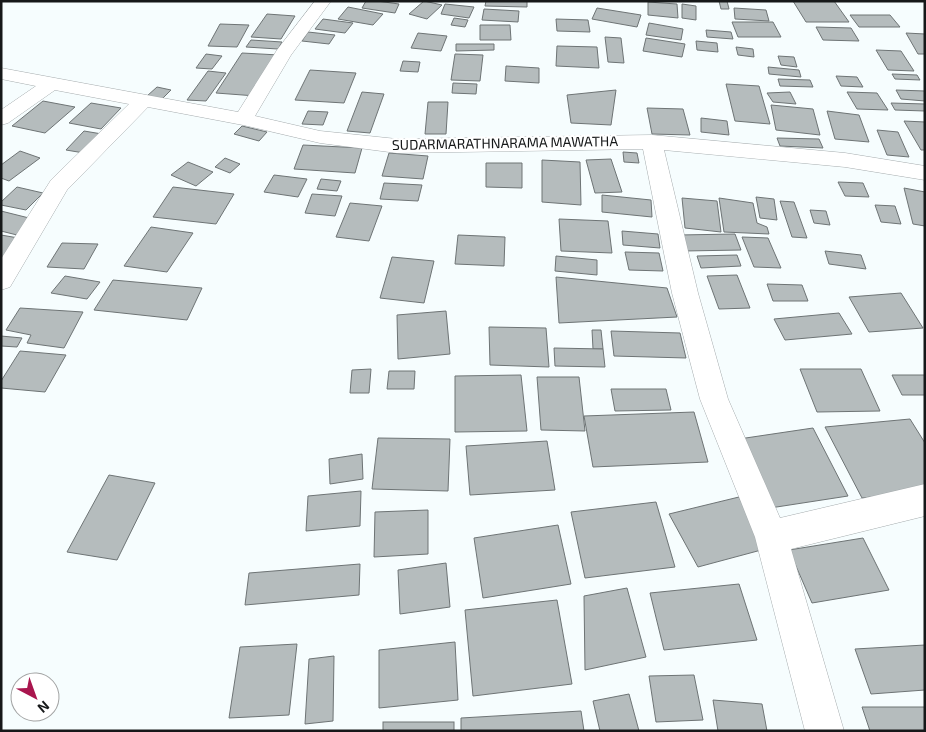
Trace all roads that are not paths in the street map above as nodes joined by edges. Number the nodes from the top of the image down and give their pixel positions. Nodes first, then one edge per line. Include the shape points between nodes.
1 (323, 1) edge
2 (1, 72) edge
3 (52, 84) junction
4 (144, 100) junction
5 (1, 119) edge
6 (243, 119) junction
7 (652, 142) junction
8 (925, 173) edge
9 (1, 280) edge
10 (925, 500) edge
11 (770, 536) junction
12 (825, 731) edge

1 - 6 street via 283,54
2 - 3 street, SUDARMARATHNARAMA MAWATHA
3 - 4 street, SUDARMARATHNARAMA MAWATHA
3 - 5 street
4 - 6 street, SUDARMARATHNARAMA MAWATHA
4 - 9 street via 59,185
6 - 7 street, SUDARMARATHNARAMA MAWATHA via 320,137 397,146
7 - 8 street, SUDARMARATHNARAMA MAWATHA via 845,160
7 - 11 street via 685,293 714,399
10 - 11 street
11 - 12 street

